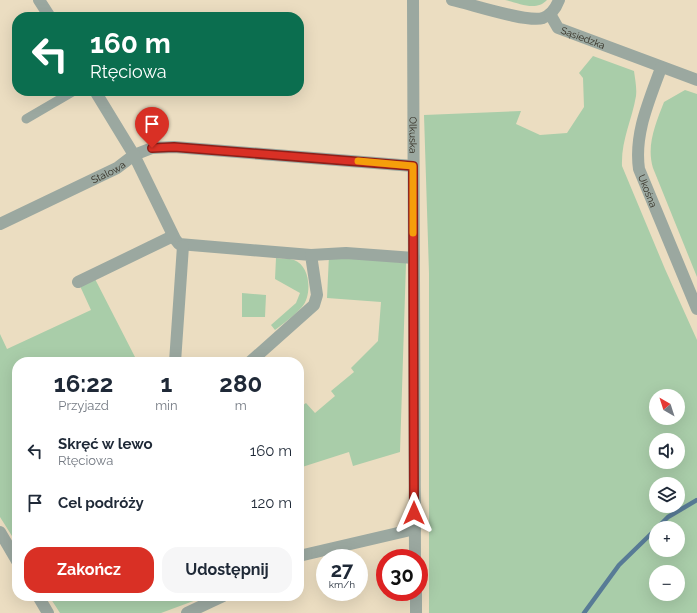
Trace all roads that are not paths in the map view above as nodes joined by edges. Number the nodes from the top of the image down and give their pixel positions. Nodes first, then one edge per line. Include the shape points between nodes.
1 (39, 0) edge
2 (413, 0) edge
3 (452, 0) edge
4 (559, 0) edge
5 (47, 12) edge
6 (550, 14) junction
7 (661, 68) junction
8 (697, 80) edge
9 (65, 96) edge
10 (98, 96) edge
11 (26, 119) dead end
12 (134, 155) junction
13 (413, 166) junction
14 (0, 224) edge
15 (173, 236) junction
16 (183, 246) junction
17 (311, 255) junction
18 (414, 258) junction
19 (78, 282) dead end
20 (697, 309) edge
21 (175, 357) edge
22 (256, 357) edge
23 (414, 529) junction
24 (0, 532) edge
25 (415, 549) edge
26 (12, 552) edge
27 (304, 555) edge
28 (41, 601) edge
29 (212, 601) edge
30 (416, 601) edge
31 (48, 613) edge
32 (187, 613) edge
33 (416, 613) edge

1 - 5 street
2 - 13 street, Olkuska
3 - 6 street via 519,16 539,18
4 - 6 street
6 - 7 street, Sąsiedzka via 558,28
7 - 8 street, Sąsiedzka
7 - 20 street, Ukośna via 639,134 636,151 639,169
9 - 11 lane
10 - 12 street
12 - 13 street via 152,148 174,147
12 - 14 street, Stalowa via 117,168
12 - 15 street, Stalowa
13 - 18 street, Olkuska
15 - 16 street, Stalowa via 176,242
15 - 19 street
16 - 17 street
16 - 21 street
17 - 18 street via 346,253
17 - 22 street via 317,295 314,305
18 - 23 street, Olkuska
23 - 25 street, Olkuska
23 - 27 street
24 - 26 street
28 - 31 street
29 - 32 street
30 - 33 street

